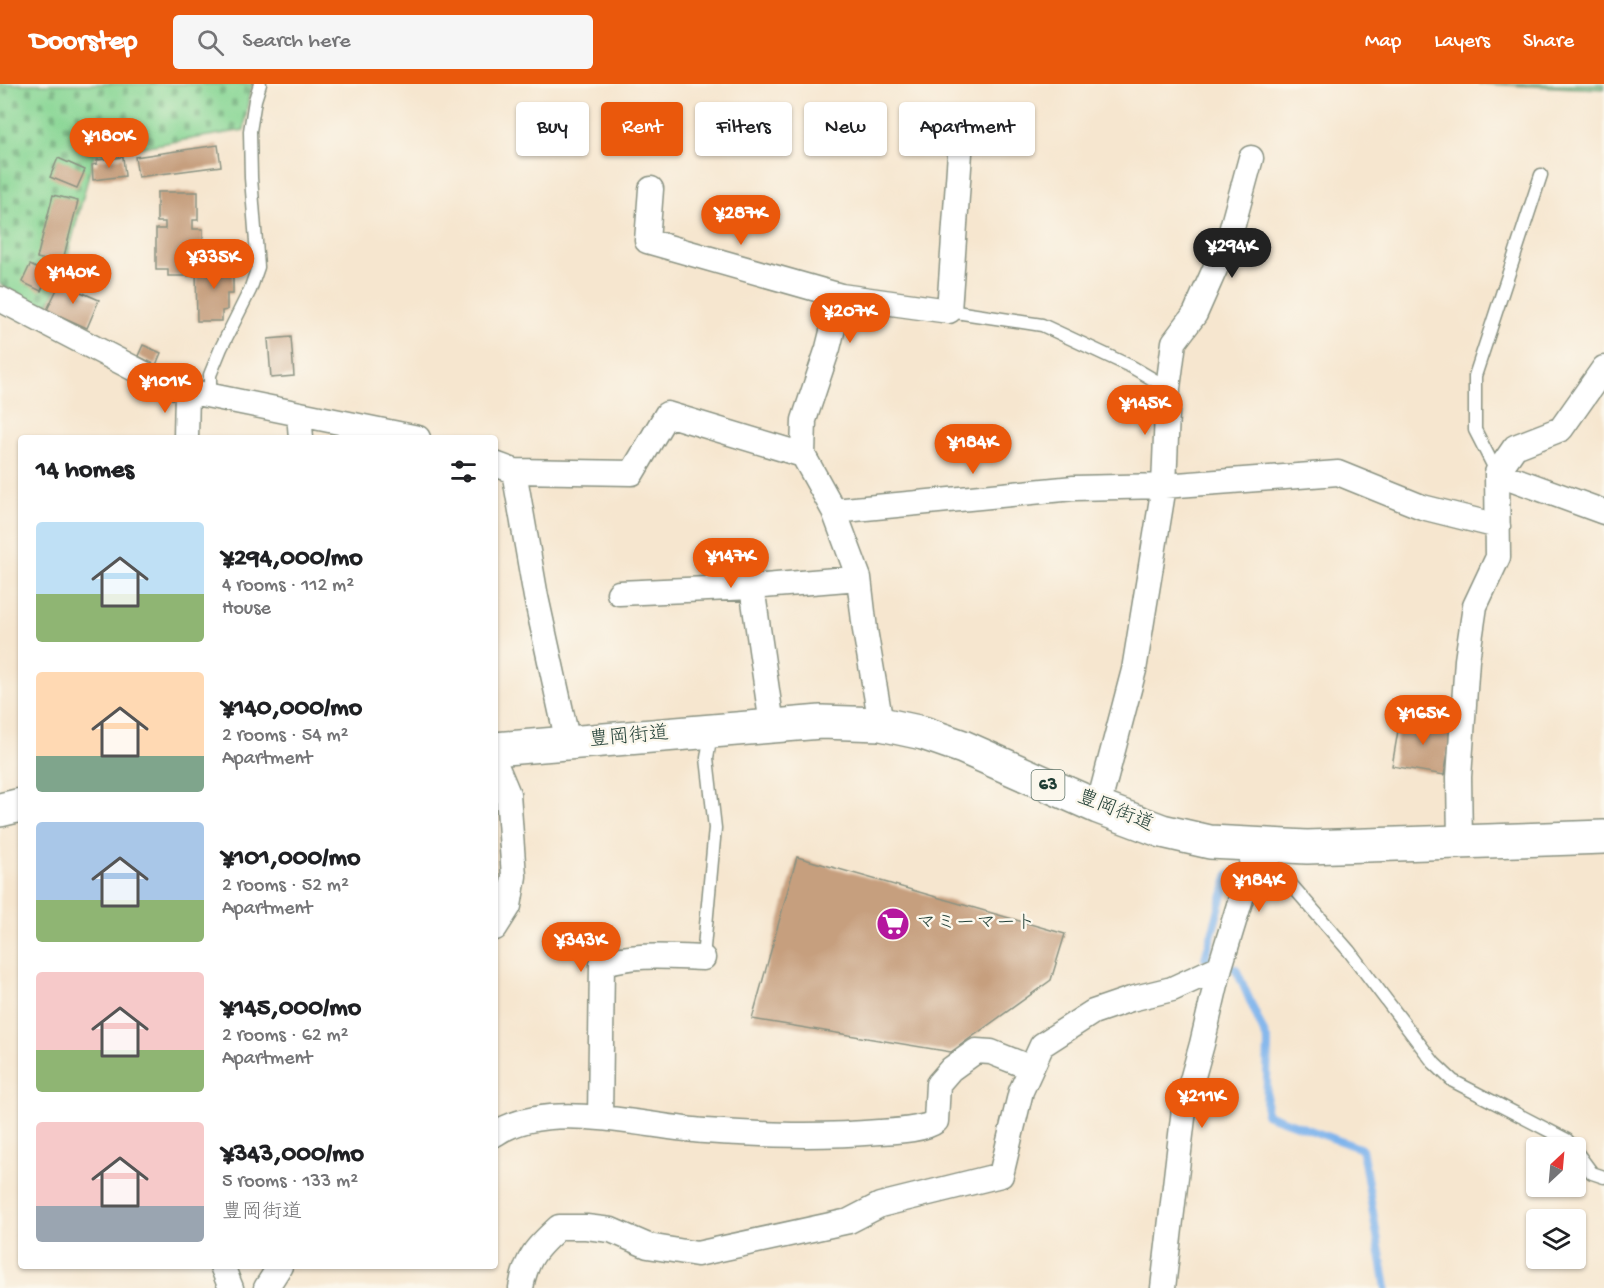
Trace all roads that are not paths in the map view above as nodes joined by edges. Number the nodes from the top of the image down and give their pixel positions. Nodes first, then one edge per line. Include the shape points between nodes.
1 (260, 84) edge
2 (960, 156) edge
3 (1251, 159) dead end
4 (1541, 175) dead end
5 (651, 189) dead end
6 (841, 296) junction
7 (0, 299) edge
8 (949, 311) junction
9 (1604, 368) edge
10 (1168, 388) junction
11 (186, 392) junction
12 (210, 396) junction
13 (299, 414) junction
14 (186, 435) edge
15 (301, 435) edge
16 (403, 435) edge
17 (803, 455) junction
18 (504, 467) edge
19 (1497, 472) junction
20 (1164, 486) junction
21 (834, 511) junction
22 (1604, 512) edge
23 (1498, 526) junction
24 (859, 578) junction
25 (752, 587) junction
26 (619, 593) dead end
27 (881, 724) junction
28 (772, 725) junction
29 (711, 731) junction
30 (568, 743) junction
31 (498, 749) edge
32 (498, 770) edge
33 (18, 806) edge
34 (1098, 807) junction
35 (0, 810) edge
36 (1604, 837) edge
37 (1460, 841) junction
38 (1257, 846) junction
39 (498, 923) edge
40 (703, 958) joint
41 (1220, 967) junction
42 (1031, 1068) junction
43 (600, 1118) junction
44 (498, 1132) edge
45 (1562, 1137) edge
46 (1586, 1165) edge
47 (1604, 1177) edge
48 (223, 1269) edge
49 (278, 1269) edge
50 (231, 1288) edge
51 (266, 1288) edge
52 (521, 1288) edge
53 (1163, 1288) edge

1 - 12 lane via 250,131 258,267 220,348 210,375
2 - 8 street
3 - 10 street via 1230,235 1195,314 1174,342
4 - 19 lane via 1475,376 1475,430
5 - 6 street via 647,241
6 - 8 street
6 - 17 street via 804,420
7 - 11 street
8 - 10 lane via 1042,325
9 - 19 street via 1561,429 1515,447
10 - 20 street
11 - 12 street
11 - 14 street
12 - 13 street
13 - 15 street
13 - 16 street
17 - 18 street via 667,414 632,473
17 - 21 street
18 - 30 street
19 - 22 street
19 - 23 street
20 - 21 street via 1074,488
20 - 23 street via 1338,473 1422,507
20 - 34 street via 1134,670
21 - 24 street
23 - 37 street via 1498,557 1475,606 1467,660 1459,777
24 - 25 street
24 - 27 street
25 - 26 street
25 - 28 street
27 - 28 main road, 豊岡街道 / 63
27 - 34 main road, 豊岡街道 / 63 via 963,747
28 - 29 main road, 豊岡街道 / 63
29 - 30 main road, 豊岡街道 / 63
29 - 40 lane via 707,758 715,828
30 - 31 main road, 豊岡街道 / 63
32 - 39 street via 508,794 514,876 509,906
33 - 35 main road
34 - 38 main road, 豊岡街道 / 63 via 1162,831 1210,842
36 - 37 main road, 豊岡街道 / 63
37 - 38 main road, 豊岡街道 / 63
38 - 41 street
38 - 45 lane via 1349,951 1434,1063 1453,1081
40 - 43 street via 659,956 602,964
41 - 42 street via 1172,989 1093,1012 1042,1045
41 - 53 street via 1184,1109
42 - 43 street via 991,1052 976,1051 938,1084 936,1121 888,1131 794,1137 672,1129
42 - 52 street via 1021,1091 1002,1175 880,1204 849,1221 697,1254 648,1246 611,1230 559,1227 538,1245 524,1269
43 - 44 street via 526,1120
46 - 47 lane via 1592,1173
48 - 50 street
49 - 51 street

